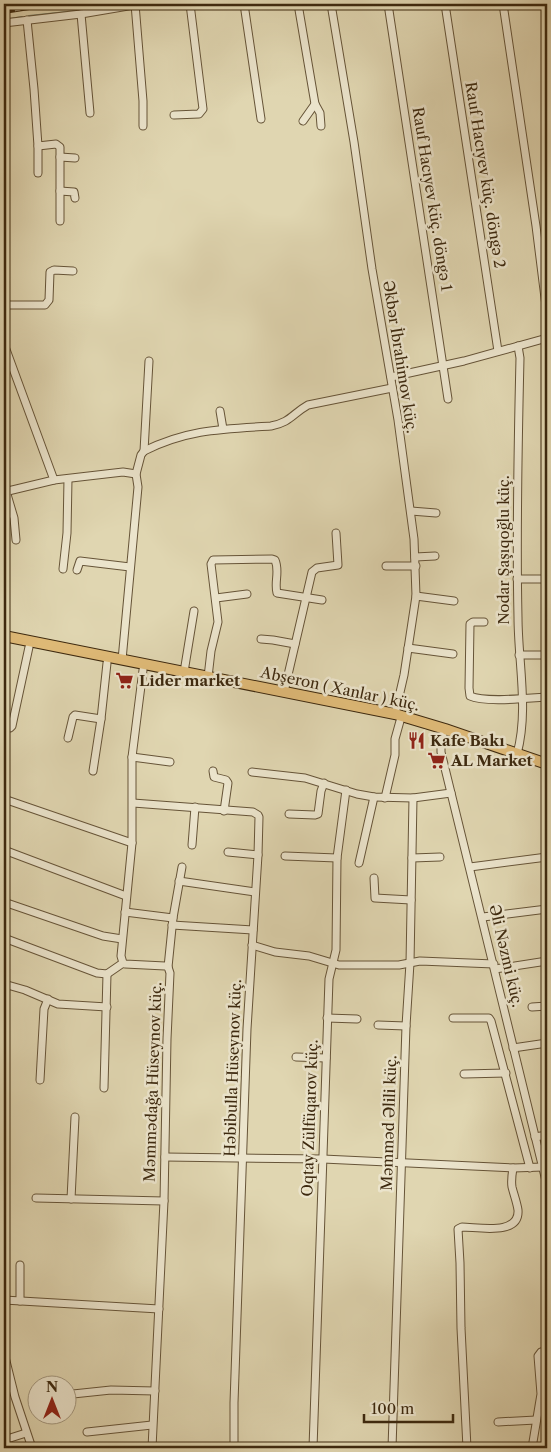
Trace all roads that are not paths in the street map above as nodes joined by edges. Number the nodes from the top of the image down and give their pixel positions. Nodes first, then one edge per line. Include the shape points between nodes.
1 (137, 4) edge
2 (190, 4) edge
3 (244, 4) edge
4 (298, 4) edge
5 (331, 4) edge
6 (388, 4) edge
7 (445, 4) edge
8 (502, 4) edge
9 (81, 14) junction
10 (27, 20) junction
11 (4, 23) edge
12 (314, 104) junction
13 (90, 113) dead end
14 (174, 115) dead end
15 (261, 119) dead end
16 (303, 121) dead end
17 (144, 126) dead end
18 (322, 126) dead end
19 (38, 146) junction
20 (60, 157) junction
21 (76, 158) dead end
22 (38, 173) dead end
23 (60, 191) junction
24 (75, 198) dead end
25 (60, 221) dead end
26 (73, 271) dead end
27 (4, 305) edge
28 (547, 314) edge
29 (547, 338) edge
30 (4, 344) edge
31 (518, 346) junction
32 (498, 351) junction
33 (149, 361) dead end
34 (443, 365) junction
35 (391, 377) junction
36 (392, 388) junction
37 (448, 399) dead end
38 (220, 411) dead end
39 (223, 429) junction
40 (144, 451) junction
41 (136, 474) junction
42 (68, 479) junction
43 (54, 480) junction
44 (5, 492) edge
45 (411, 511) junction
46 (436, 513) dead end
47 (336, 533) dead end
48 (16, 540) dead end
49 (435, 556) dead end
50 (415, 557) junction
51 (386, 566) dead end
52 (416, 566) junction
53 (130, 567) junction
54 (63, 569) dead end
55 (77, 570) dead end
56 (547, 579) edge
57 (518, 580) junction
58 (247, 594) dead end
59 (416, 596) junction
60 (216, 598) junction
61 (306, 598) junction
62 (322, 600) dead end
63 (454, 601) dead end
64 (194, 610) dead end
65 (484, 622) dead end
66 (4, 636) edge
67 (261, 639) dead end
68 (4, 642) edge
69 (295, 644) junction
70 (28, 648) junction
71 (408, 648) junction
72 (453, 654) dead end
73 (547, 654) edge
74 (519, 655) junction
75 (122, 660) junction
76 (107, 663) junction
77 (143, 670) junction
78 (184, 672) junction
79 (208, 676) junction
80 (284, 692) junction
81 (547, 697) edge
82 (521, 698) junction
83 (398, 718) junction
84 (101, 719) junction
85 (4, 727) edge
86 (444, 731) junction
87 (68, 738) dead end
88 (517, 754) junction
89 (132, 757) junction
90 (170, 762) dead end
91 (547, 764) edge
92 (547, 770) edge
93 (93, 771) dead end
94 (213, 771) dead end
95 (252, 772) dead end
96 (324, 784) junction
97 (346, 790) junction
98 (452, 793) junction
99 (374, 796) junction
100 (385, 798) junction
101 (413, 798) junction
102 (4, 799) edge
103 (133, 803) junction
104 (195, 807) junction
105 (224, 810) junction
106 (289, 814) dead end
107 (132, 843) junction
108 (192, 845) dead end
109 (4, 850) edge
110 (228, 852) dead end
111 (258, 855) junction
112 (285, 856) dead end
113 (440, 857) dead end
114 (547, 857) edge
115 (337, 858) junction
116 (412, 858) junction
117 (359, 863) dead end
118 (182, 867) dead end
119 (470, 867) junction
120 (374, 878) dead end
121 (179, 881) junction
122 (255, 892) junction
123 (126, 896) junction
124 (411, 900) junction
125 (4, 902) edge
126 (547, 909) edge
127 (125, 912) junction
128 (483, 917) junction
129 (172, 921) junction
130 (253, 930) junction
131 (4, 938) edge
132 (122, 939) junction
133 (252, 945) junction
134 (547, 961) edge
135 (123, 963) junction
136 (410, 963) junction
137 (333, 964) junction
138 (168, 967) junction
139 (494, 967) junction
140 (107, 974) junction
141 (4, 984) edge
142 (48, 999) junction
143 (547, 1006) edge
144 (107, 1007) junction
145 (532, 1007) dead end
146 (327, 1018) junction
147 (453, 1018) dead end
148 (357, 1019) dead end
149 (378, 1024) dead end
150 (406, 1026) junction
151 (547, 1043) edge
152 (513, 1048) junction
153 (296, 1057) dead end
154 (326, 1058) junction
155 (506, 1073) junction
156 (464, 1074) dead end
157 (40, 1080) dead end
158 (104, 1088) dead end
159 (75, 1117) dead end
160 (547, 1135) edge
161 (535, 1137) junction
162 (165, 1157) junction
163 (244, 1158) junction
164 (323, 1160) junction
165 (402, 1163) junction
166 (543, 1167) junction
167 (512, 1168) junction
168 (530, 1168) junction
169 (547, 1186) edge
170 (36, 1198) dead end
171 (71, 1198) junction
172 (164, 1201) junction
173 (20, 1265) dead end
174 (4, 1300) edge
175 (20, 1301) junction
176 (159, 1309) junction
177 (547, 1350) edge
178 (4, 1353) edge
179 (154, 1391) junction
180 (78, 1393) edge
181 (536, 1420) junction
182 (498, 1422) dead end
183 (152, 1425) junction
184 (87, 1432) dead end
185 (26, 1433) junction
186 (4, 1440) edge
187 (32, 1448) edge
188 (152, 1448) edge
189 (234, 1448) edge
190 (313, 1448) edge
191 (392, 1448) edge
192 (467, 1448) edge
193 (532, 1448) edge

1 - 9 street
1 - 17 street
2 - 14 street via 203,109 199,114
3 - 15 street
4 - 12 street
5 - 35 street, Əkbər İbrahimov küç.
6 - 34 street, Rauf Hacıyev küç. döngə 1
7 - 32 street, Rauf Hacıyev küç. döngə 2
8 - 28 street
9 - 10 street
9 - 13 street
10 - 11 street
10 - 19 street
12 - 16 street
12 - 18 street via 320,113
19 - 20 street via 58,145
19 - 22 street
20 - 21 street
20 - 23 street
23 - 24 street via 74,192
23 - 25 street
26 - 27 street via 50,272 46,305
29 - 31 street
30 - 43 street
31 - 32 street
31 - 57 street, Nodar Şaşıqoğlu küç.
32 - 34 street
33 - 40 street
34 - 35 street
34 - 37 street, Rauf Hacıyev küç. döngə 1
35 - 36 street, Əkbər İbrahimov küç.
36 - 39 street via 308,405 282,424
36 - 45 street, Əkbər İbrahimov küç.
38 - 39 street
39 - 40 street via 185,434
40 - 41 street
41 - 42 street via 123,472
41 - 53 street via 138,487
42 - 43 street
42 - 54 street
43 - 44 street
44 - 48 street via 14,518
45 - 46 street
45 - 50 street, Əkbər İbrahimov küç.
47 - 61 street via 338,565 314,569
49 - 50 street
50 - 52 street, Əkbər İbrahimov küç.
51 - 52 street
52 - 59 street, Əkbər İbrahimov küç.
53 - 55 street via 80,561
53 - 75 street
56 - 57 street
57 - 74 street, Nodar Şaşıqoğlu küç.
58 - 60 street
59 - 63 street
59 - 71 street, Əkbər İbrahimov küç.
60 - 61 street via 212,561 216,559 272,559 277,564 276,593
60 - 79 street via 218,628
61 - 62 street
61 - 69 street
64 - 78 street
65 - 82 street via 470,624 470,696
66 - 75 main road, Abşeron ( Xanlar ) küç.
67 - 69 street
68 - 70 main road
69 - 80 street
70 - 76 main road
70 - 85 street via 12,726
71 - 72 street
71 - 83 street, Əkbər İbrahimov küç.
73 - 74 street
74 - 82 street, Nodar Şaşıqoğlu küç.
75 - 78 main road, Abşeron ( Xanlar ) küç.
76 - 77 main road
76 - 84 street
77 - 83 main road
77 - 89 street
78 - 79 main road, Abşeron ( Xanlar ) küç.
79 - 80 main road, Abşeron ( Xanlar ) küç.
80 - 83 main road, Abşeron ( Xanlar ) küç.
81 - 82 street
82 - 88 street, Nodar Şaşıqoğlu küç. via 522,727
83 - 86 main road
83 - 100 street, Əkbər İbrahimov küç. via 395,755
84 - 87 street via 73,717
84 - 93 street
86 - 88 main road
86 - 92 main road
86 - 98 street, Əli Nəzmi küç. via 441,752
88 - 91 main road
89 - 90 street
89 - 103 street
94 - 105 street via 214,777 228,783
95 - 96 street via 305,778
96 - 97 street
96 - 106 street via 318,814
97 - 99 street
97 - 115 street, Oqtay Zülfüqarov küç.
98 - 101 street
98 - 119 street, Əli Nəzmi küç.
99 - 100 street
99 - 117 street
100 - 101 street
101 - 116 street, Məmməd Əlili küç.
102 - 107 street
103 - 104 street, Həbibulla Hüseynov küç.
103 - 107 street
104 - 105 street, Həbibulla Hüseynov küç.
104 - 108 street
105 - 111 street, Həbibulla Hüseynov küç. via 258,815
107 - 123 street
109 - 123 street
110 - 111 street
111 - 122 street, Həbibulla Hüseynov küç.
112 - 115 street
113 - 116 street
114 - 119 street
115 - 137 street, Oqtay Zülfüqarov küç.
116 - 124 street, Məmməd Əlili küç.
118 - 121 street
119 - 128 street, Əli Nəzmi küç.
120 - 124 street via 375,898
121 - 122 street
121 - 129 street
122 - 130 street, Həbibulla Hüseynov küç.
123 - 127 street
124 - 136 street, Məmməd Əlili küç.
125 - 132 street via 103,936
126 - 128 street
127 - 129 street
127 - 132 street
128 - 139 street, Əli Nəzmi küç.
129 - 130 street
129 - 138 street
130 - 133 street, Həbibulla Hüseynov küç.
131 - 140 street
132 - 135 street
133 - 137 street
133 - 163 street, Həbibulla Hüseynov küç.
134 - 139 street
135 - 138 street, Məmmədağa Hüseynov küç.
135 - 140 street
136 - 137 street
136 - 139 street
136 - 150 street, Məmməd Əlili küç.
137 - 146 street, Oqtay Zülfüqarov küç.
138 - 162 street, Məmmədağa Hüseynov küç.
139 - 152 street, Əli Nəzmi küç.
140 - 144 street
141 - 142 street
142 - 144 street via 66,1005
142 - 157 street via 44,1009
143 - 145 street
144 - 158 street
146 - 148 street
146 - 154 street, Oqtay Zülfüqarov küç.
147 - 155 street via 490,1018
149 - 150 street
150 - 165 street, Məmməd Əlili küç.
151 - 152 street
152 - 161 street, Əli Nəzmi küç.
153 - 154 street
154 - 164 street, Oqtay Zülfüqarov küç.
155 - 156 street
155 - 168 street
159 - 171 street
160 - 161 street
161 - 166 street, Əli Nəzmi küç.
162 - 163 street
162 - 172 street, Məmmədağa Hüseynov küç.
163 - 164 street
163 - 189 street, Həbibulla Hüseynov küç.
164 - 165 street
164 - 190 street, Oqtay Zülfüqarov küç.
165 - 167 street
165 - 191 street, Məmməd Əlili küç.
166 - 168 street
166 - 169 street, Əli Nəzmi küç.
167 - 168 street
167 - 192 street via 518,1212 516,1221 503,1228 462,1226 458,1229
170 - 171 street
171 - 172 street
172 - 176 street, Məmmədağa Hüseynov küç.
173 - 175 street
174 - 175 street
175 - 176 street
176 - 179 street, Məmmədağa Hüseynov küç.
177 - 181 street via 538,1356 541,1394
178 - 185 street
179 - 180 street
179 - 183 street, Məmmədağa Hüseynov küç.
181 - 182 street
181 - 193 street
183 - 184 street
183 - 188 street, Məmmədağa Hüseynov küç.
185 - 186 street
185 - 187 street

